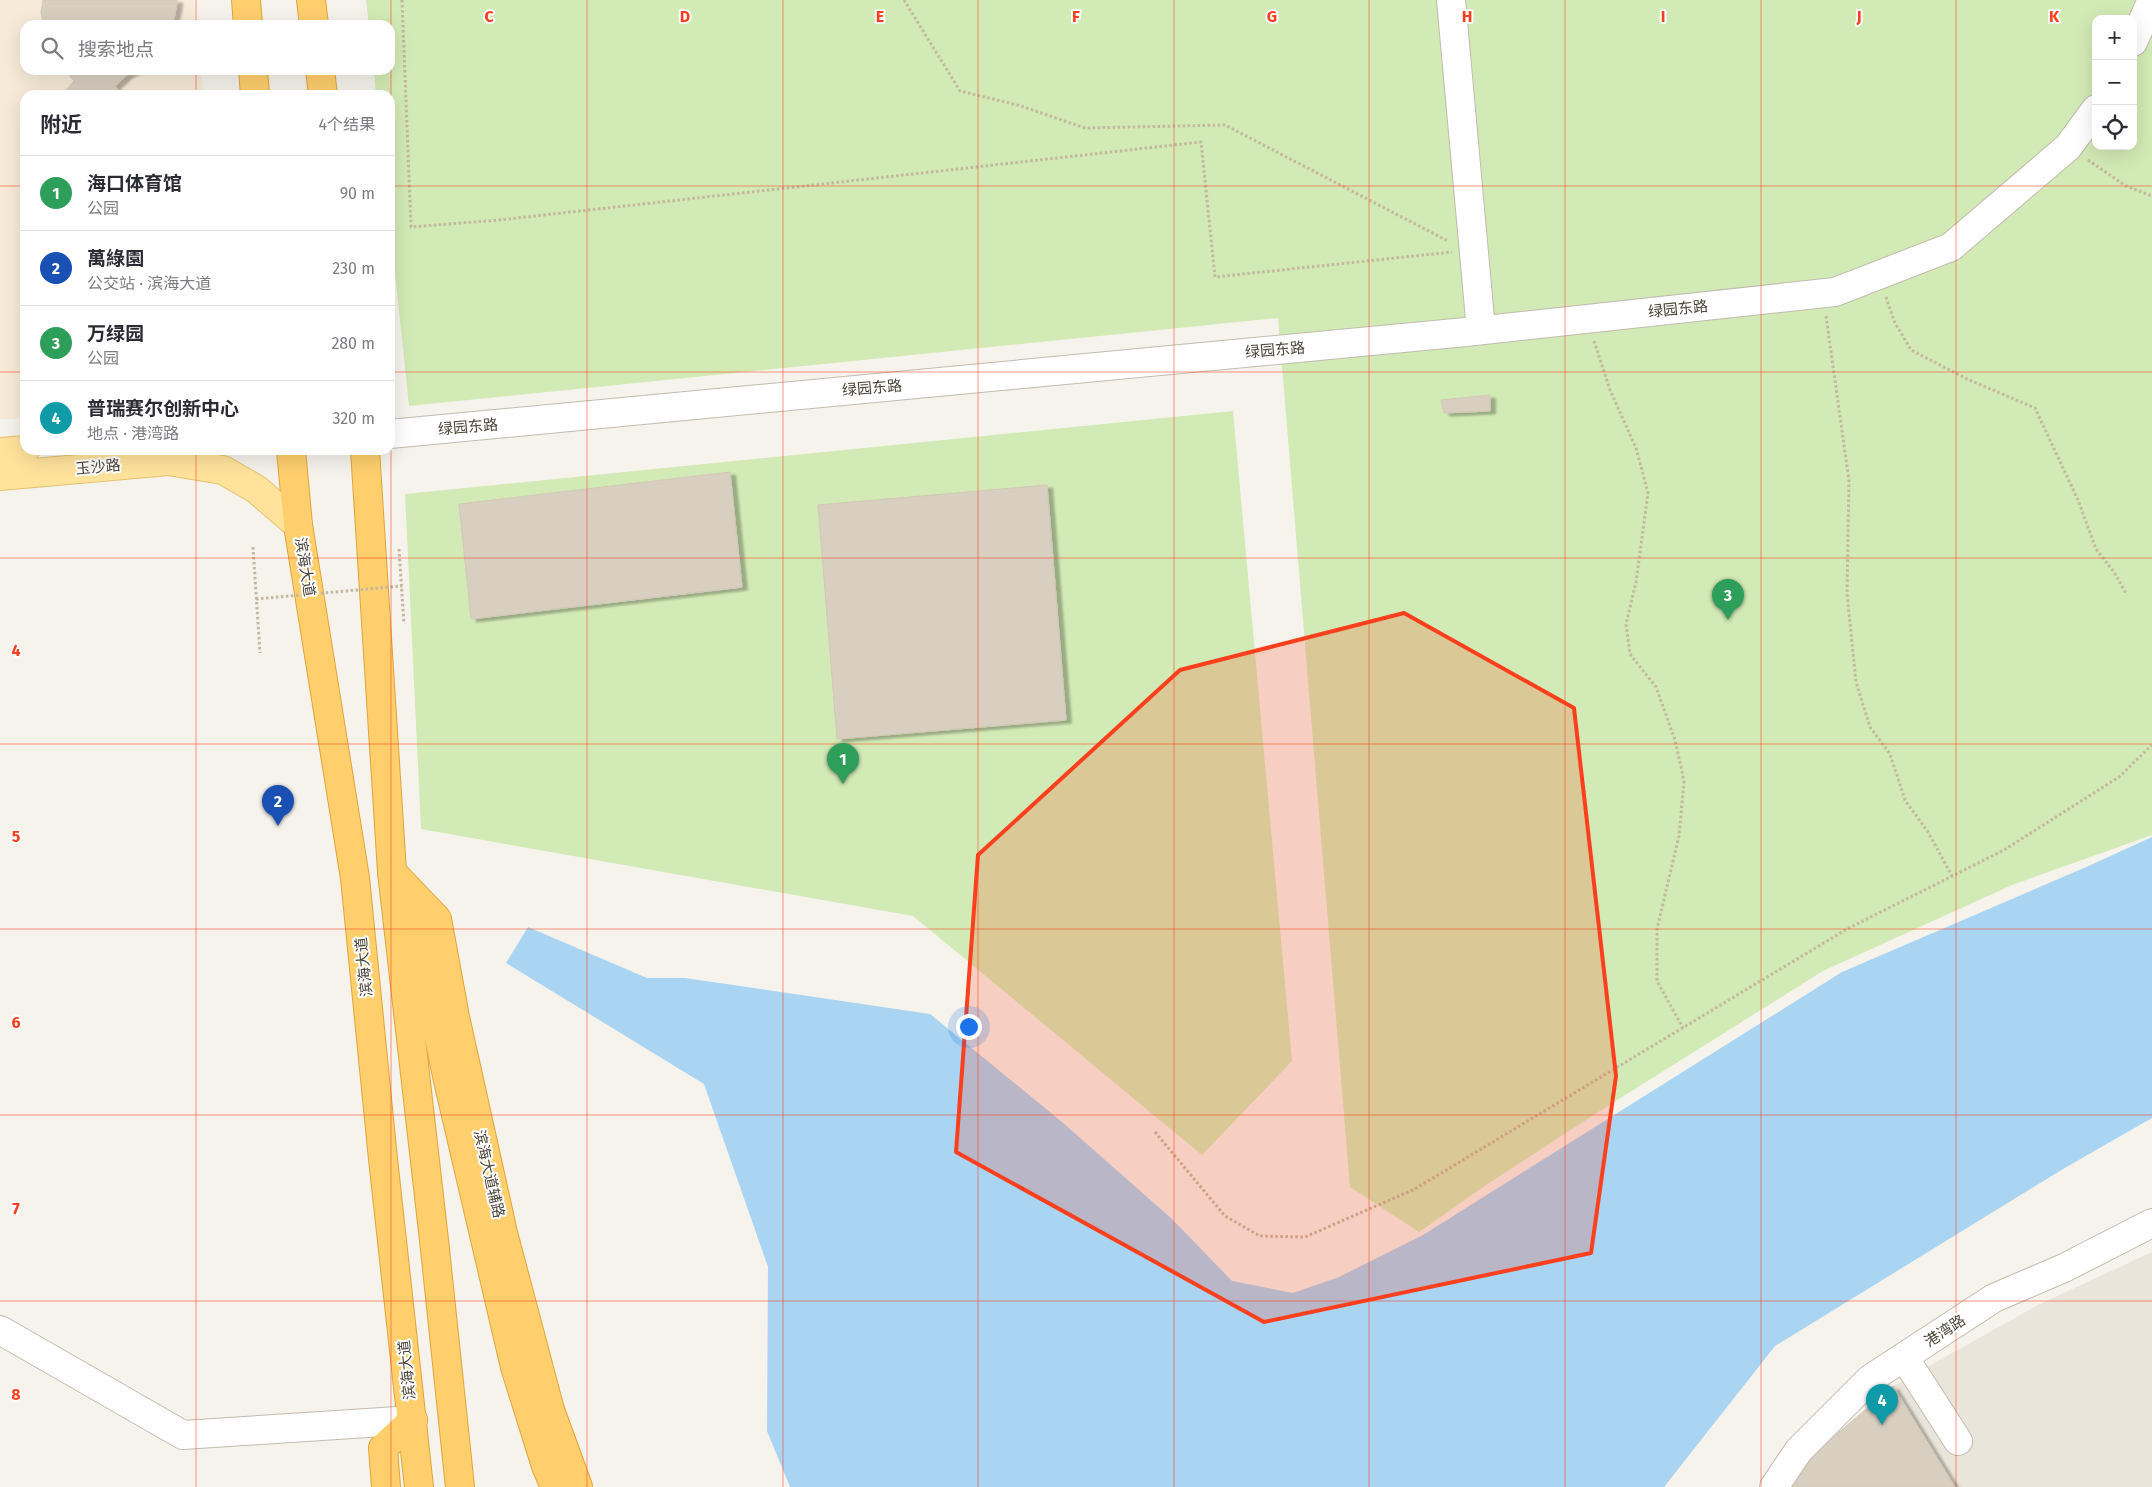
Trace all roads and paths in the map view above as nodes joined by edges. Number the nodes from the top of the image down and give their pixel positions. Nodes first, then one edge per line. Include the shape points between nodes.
1 (246, 0) edge
2 (311, 0) edge
3 (402, 0) edge
4 (904, 0) edge
5 (1451, 0) edge
6 (2152, 0) edge
7 (248, 20) edge
8 (313, 20) edge
9 (2137, 33) edge
10 (253, 75) edge
11 (321, 75) edge
12 (255, 90) edge
13 (322, 90) edge
14 (2092, 114) edge
15 (2068, 147) junction
16 (2152, 196) edge
17 (1450, 242) dead end
18 (1458, 252) dead end
19 (1880, 275) junction
20 (1823, 293) junction
21 (1587, 319) junction
22 (1481, 330) junction
23 (395, 434) edge
24 (20, 450) edge
25 (0, 452) edge
26 (291, 455) edge
27 (365, 455) edge
28 (0, 476) edge
29 (298, 525) junction
30 (253, 547) dead end
31 (399, 549) dead end
32 (402, 586) junction
33 (2127, 595) dead end
34 (256, 599) junction
35 (404, 624) dead end
36 (260, 653) dead end
37 (2152, 745) edge
38 (392, 872) junction
39 (1952, 876) junction
40 (1684, 1028) junction
41 (1155, 1132) dead end
42 (2152, 1223) edge
43 (0, 1330) edge
44 (1904, 1358) junction
45 (515, 1367) junction
46 (413, 1420) junction
47 (1958, 1441) dead end
48 (386, 1487) edge
49 (419, 1487) edge
50 (460, 1487) edge
51 (538, 1487) edge
52 (555, 1487) edge
53 (578, 1487) edge
54 (1774, 1487) edge

1 - 7 highway
2 - 8 highway
3 - 18 path via 411,227 1201,142 1214,278
4 - 17 path via 960,91 1020,106 1085,128 1225,125
5 - 22 street
6 - 9 street
10 - 12 highway
11 - 13 highway
14 - 15 street, 绿园东路
15 - 16 path via 2126,186
15 - 19 street, 绿园东路 via 1951,247
19 - 20 street, 绿园东路 via 1835,292
19 - 33 path via 1894,321 1910,350 2035,408 2078,500 2096,549
20 - 21 street, 绿园东路
20 - 39 path via 1849,481 1847,594 1856,682 1870,728 1890,754 1905,800 1928,832
21 - 22 street, 绿园东路
21 - 40 path via 1610,390 1636,448 1648,493 1636,582 1626,624 1630,654 1656,687 1675,740 1684,781 1679,836 1657,929 1657,981
22 - 23 street, 绿园东路
24 - 25 main road
26 - 29 highway, 滨海大道
27 - 38 highway
28 - 29 main road, 玉沙路 via 168,461 223,470 256,489
29 - 46 highway, 滨海大道 via 355,878
30 - 34 path
31 - 32 path
32 - 34 path, bridge
32 - 35 path
34 - 36 path
37 - 39 path via 2119,777 2004,850
38 - 45 highway via 422,936 449,1085
38 - 50 highway
38 - 53 highway, 滨海大道辅路 via 437,919 455,1017 505,1242 550,1410
39 - 40 path via 1847,929
40 - 41 path via 1413,1190 1305,1238 1260,1236 1225,1216
42 - 44 street, 港湾路 via 2064,1268 1994,1298
43 - 46 street via 183,1435
44 - 47 street
44 - 54 street, 港湾路 via 1870,1379 1805,1443
45 - 51 highway via 516,1406
45 - 52 highway
46 - 48 highway via 383,1448
46 - 49 highway, 滨海大道

